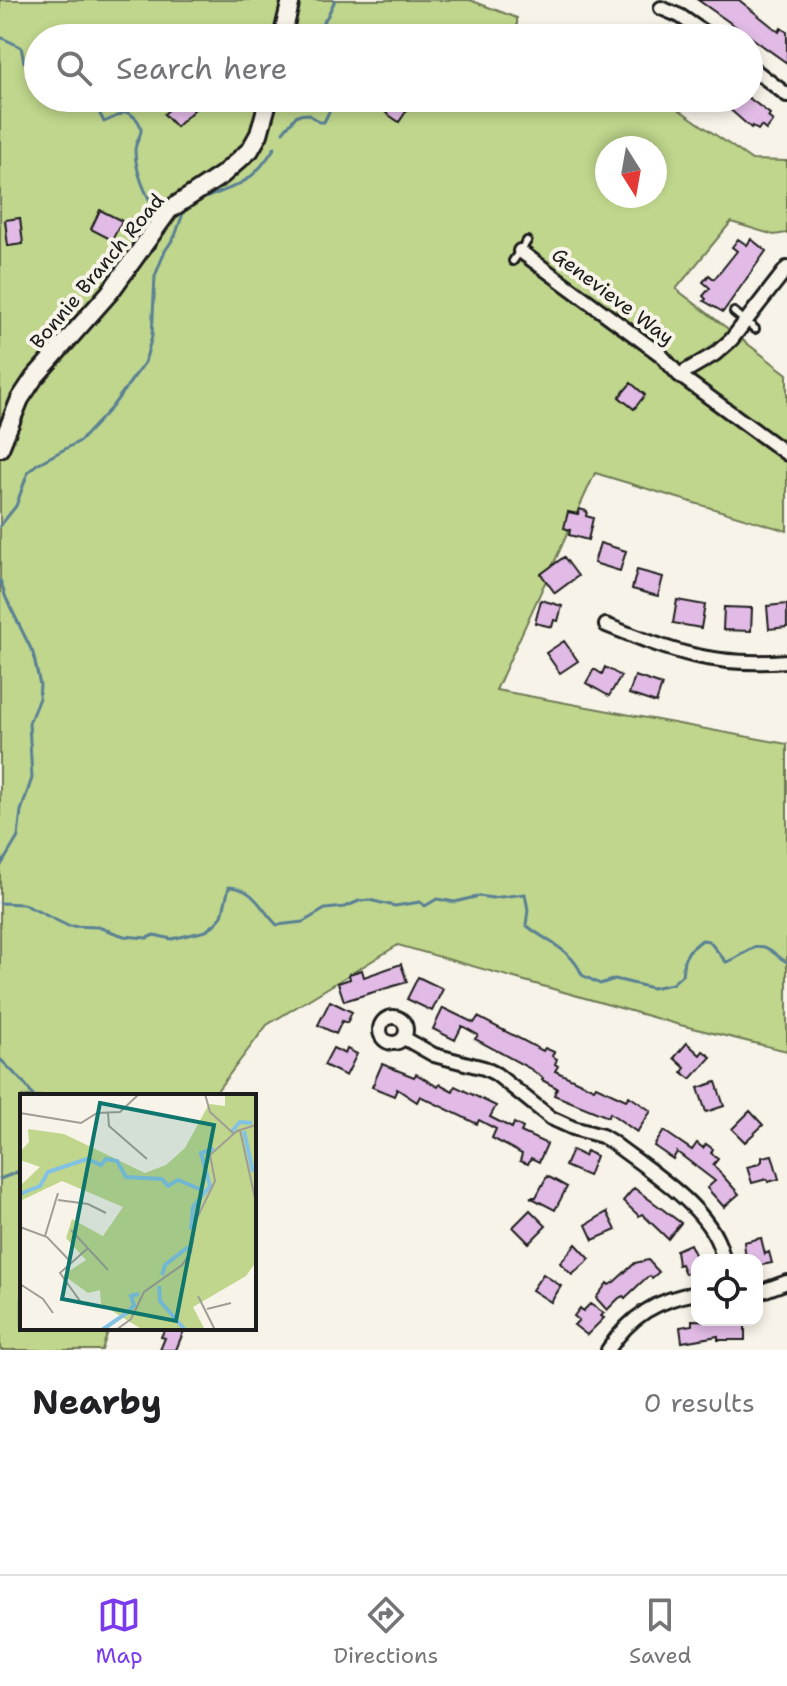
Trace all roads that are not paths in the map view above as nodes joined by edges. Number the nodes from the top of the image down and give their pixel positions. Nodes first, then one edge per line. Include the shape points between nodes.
1 (291, 0) edge
2 (661, 8) dead end
3 (285, 24) edge
4 (692, 24) edge
5 (763, 77) edge
6 (787, 95) edge
7 (265, 112) edge
8 (520, 251) dead end
9 (787, 268) edge
10 (734, 312) dead end
11 (751, 325) junction
12 (679, 375) junction
13 (0, 448) edge
14 (787, 454) edge
15 (606, 625) dead end
16 (787, 661) edge
17 (404, 1038) dead end
18 (721, 1254) edge
19 (787, 1282) edge
20 (763, 1291) edge
21 (691, 1294) edge
22 (608, 1350) edge

1 - 3 street
2 - 4 street
5 - 6 street
7 - 13 street, Bonnie Branch Road via 250,150 169,210 110,292 34,378
8 - 12 street, Genevieve Way via 661,355
9 - 11 street
10 - 11 lane
11 - 12 street
12 - 14 street, Genevieve Way
15 - 16 street via 708,660
17 - 18 street via 434,1055 496,1074 561,1124 612,1142 699,1211 716,1234
19 - 20 street
21 - 22 street via 643,1311

